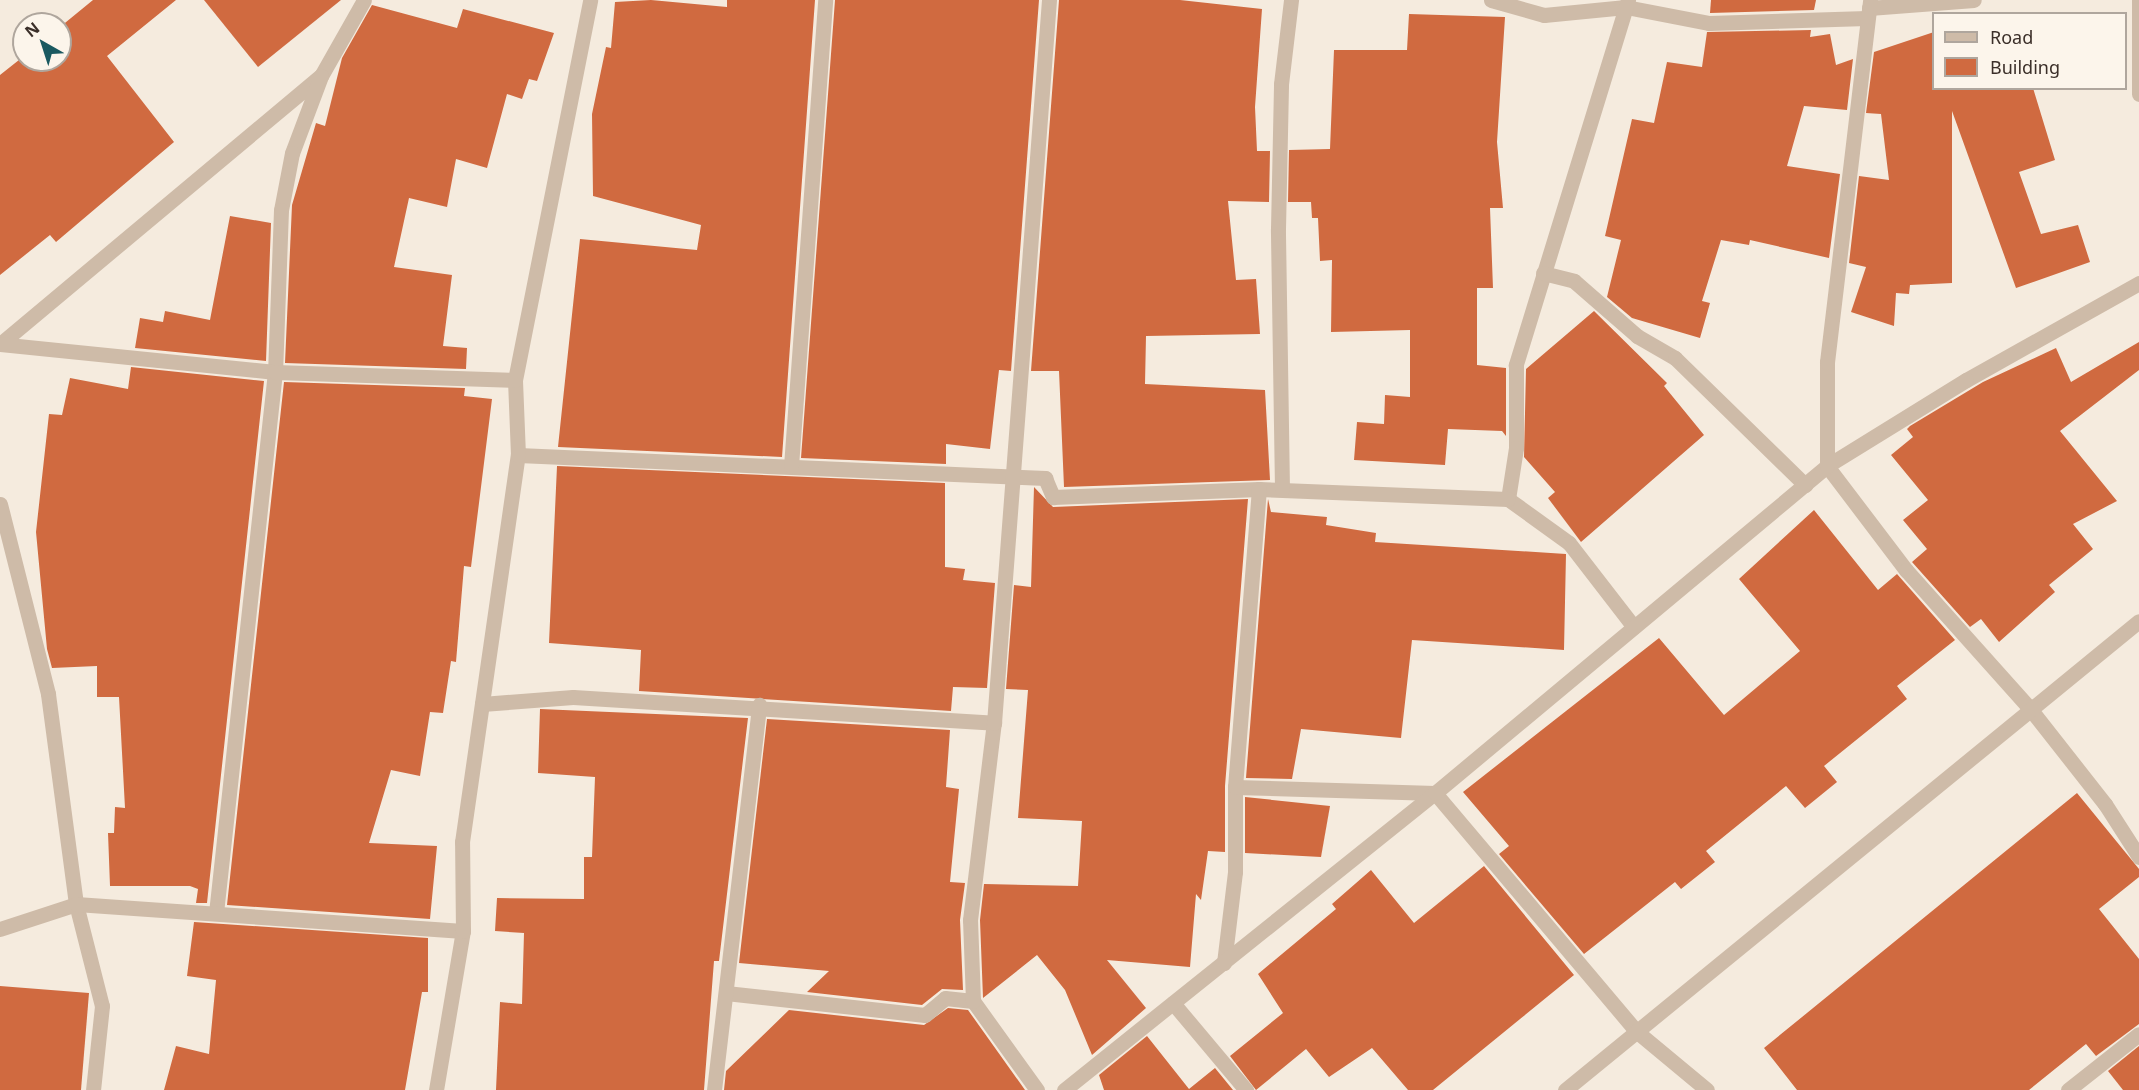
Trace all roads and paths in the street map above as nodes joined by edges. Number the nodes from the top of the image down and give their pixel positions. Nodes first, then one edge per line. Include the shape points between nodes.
1 (364, 0) edge
2 (590, 0) edge
3 (825, 0) edge
4 (1049, 0) edge
5 (1291, 0) edge
6 (1491, 0) edge
7 (1974, 0) edge
8 (2139, 0) edge
9 (1627, 4) edge
10 (1869, 9) edge
11 (321, 76) junction
12 (2139, 94) edge
13 (1544, 273) junction
14 (2139, 283) edge
15 (0, 344) edge
16 (274, 372) junction
17 (515, 380) junction
18 (518, 455) junction
19 (791, 466) junction
20 (1827, 466) junction
21 (1014, 478) junction
22 (1805, 485) junction
23 (1259, 489) junction
24 (1282, 489) junction
25 (1508, 499) junction
26 (0, 504) edge
27 (2139, 621) edge
28 (1634, 627) junction
29 (482, 704) junction
30 (759, 705) junction
31 (2031, 710) junction
32 (994, 723) junction
33 (1235, 787) junction
34 (1435, 793) junction
35 (2139, 857) edge
36 (76, 904) junction
37 (216, 913) junction
38 (0, 929) edge
39 (463, 931) junction
40 (1224, 963) junction
41 (726, 993) junction
42 (973, 1001) junction
43 (1173, 1003) junction
44 (1636, 1031) junction
45 (2139, 1034) edge
46 (93, 1090) edge
47 (436, 1090) edge
48 (714, 1090) edge
49 (1036, 1090) edge
50 (1064, 1090) edge
51 (1246, 1090) edge
52 (1565, 1090) edge
53 (1707, 1090) edge
54 (2068, 1090) edge

1 - 11 street
2 - 17 street
3 - 19 street
4 - 21 street
5 - 24 street via 1281,84 1278,218
6 - 9 street via 1544,15
7 - 10 street
8 - 12 street
9 - 10 street via 1709,23
9 - 13 street
10 - 20 street via 1827,362
11 - 15 street
11 - 16 street via 292,153 281,210
13 - 22 street via 1574,281 1636,336 1675,358
13 - 25 street via 1516,365 1516,448
14 - 20 street via 1966,380
15 - 16 street
16 - 17 street
16 - 37 street
17 - 18 street
18 - 19 street
18 - 29 street
19 - 21 street
20 - 22 street
20 - 31 street via 1906,570
21 - 23 street via 1045,478 1053,497
21 - 32 street
22 - 28 street
23 - 24 street
23 - 33 street
24 - 25 street
25 - 28 street via 1569,543
26 - 36 street via 48,694
27 - 31 street
28 - 34 street
29 - 30 street via 573,697
29 - 39 street via 462,842
30 - 32 street
30 - 41 street
31 - 35 street via 2105,804
31 - 44 street
32 - 42 street via 969,920
33 - 34 street
33 - 40 street via 1235,872
34 - 40 street
34 - 44 street
36 - 37 street
36 - 38 street
36 - 46 street via 102,1006
37 - 39 street
39 - 47 street
40 - 43 street
41 - 42 street via 925,1015 945,998
41 - 48 street
42 - 49 street
43 - 50 street
43 - 51 street
44 - 52 street
44 - 53 street
45 - 54 street

